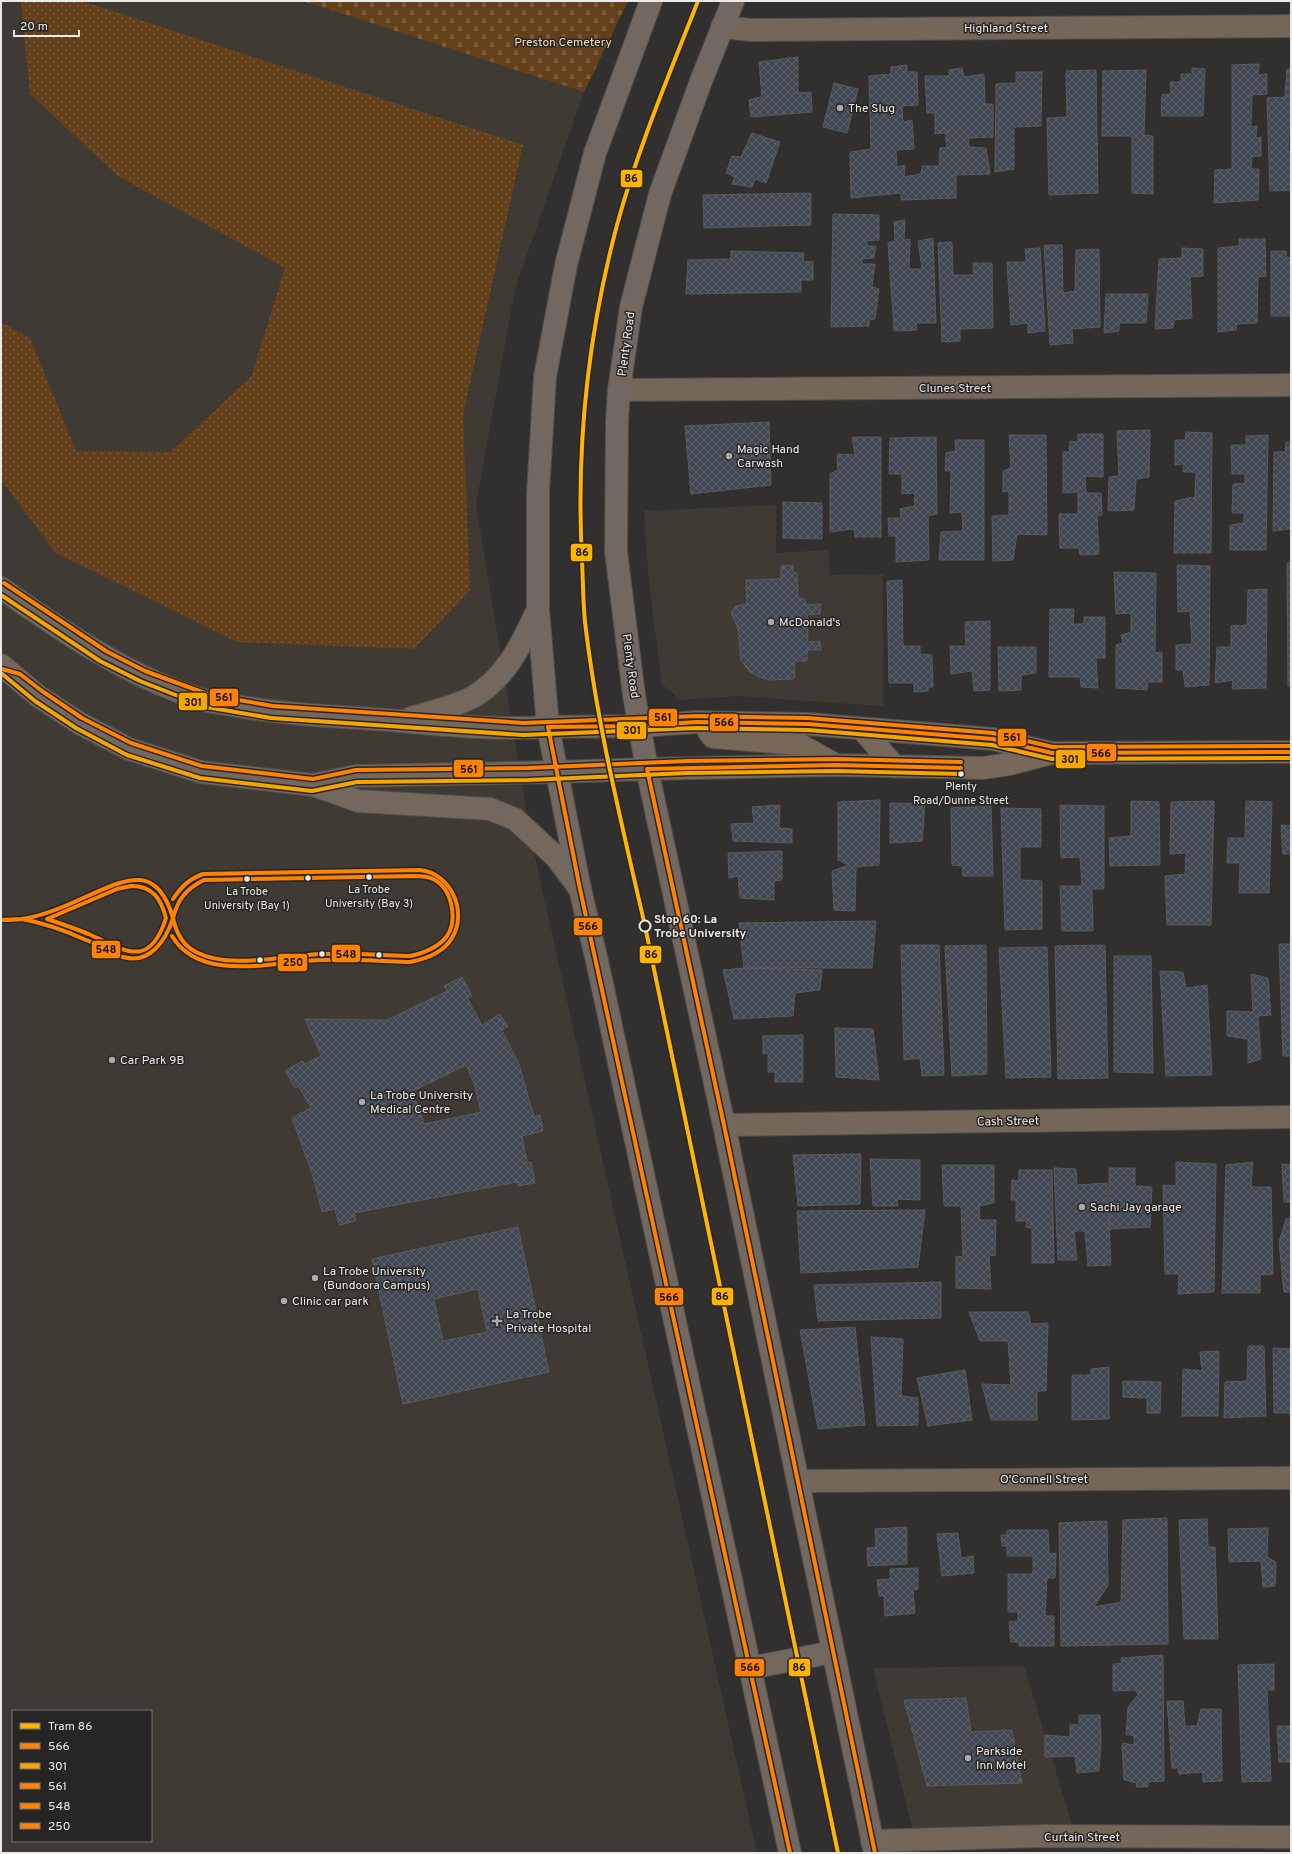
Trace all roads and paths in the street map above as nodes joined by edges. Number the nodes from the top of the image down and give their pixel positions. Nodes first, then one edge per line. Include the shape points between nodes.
1 (650, 1) edge
2 (733, 1) edge
3 (1291, 26) edge
4 (722, 27) junction
5 (1291, 385) edge
6 (619, 390) junction
7 (1, 588) edge
8 (538, 610) junction
9 (6, 673) edge
10 (402, 721) junction
11 (711, 722) junction
12 (639, 726) junction
13 (548, 727) junction
14 (862, 729) junction
15 (1291, 752) edge
16 (1052, 753) junction
17 (836, 765) junction
18 (895, 767) junction
19 (647, 769) junction
20 (557, 772) junction
21 (313, 785) junction
22 (580, 889) junction
23 (1291, 1117) edge
24 (724, 1125) junction
25 (1291, 1478) edge
26 (798, 1481) junction
27 (833, 1652) junction
28 (750, 1668) junction
29 (1291, 1838) edge
30 (874, 1847) edge
31 (790, 1853) edge

1 - 8 highway via 595,153 566,266 545,377 538,494
2 - 4 highway, Plenty Road
3 - 4 street, Highland Street via 759,30
4 - 6 highway, Plenty Road via 660,194 631,307
5 - 6 street, Clunes Street
6 - 12 highway, Plenty Road via 616,551
7 - 10 main road via 103,656 143,676 208,701 272,712
8 - 10 main road via 522,643 501,674 487,687 470,698
8 - 13 highway
9 - 21 main road via 80,723 129,749 201,772
10 - 13 main road via 522,729
11 - 12 main road
11 - 14 main road via 808,724
11 - 17 main road via 709,733 716,738 798,744
12 - 13 highway
12 - 19 highway, Plenty Road
13 - 20 highway
14 - 16 main road via 993,739
14 - 18 main road
15 - 16 main road
16 - 18 main road via 982,768
17 - 18 main road
17 - 19 main road
19 - 20 highway
19 - 24 highway, Plenty Road
20 - 21 main road via 356,776
20 - 22 highway
21 - 22 main road via 358,801 490,809 518,821 556,857
22 - 28 highway
23 - 24 street, Cash Street
24 - 26 highway, Plenty Road
25 - 26 street, O'Connell Street
26 - 27 highway, Plenty Road
27 - 28 highway
27 - 30 highway, Plenty Road
28 - 31 highway
29 - 30 street, Curtain Street via 1044,1836

